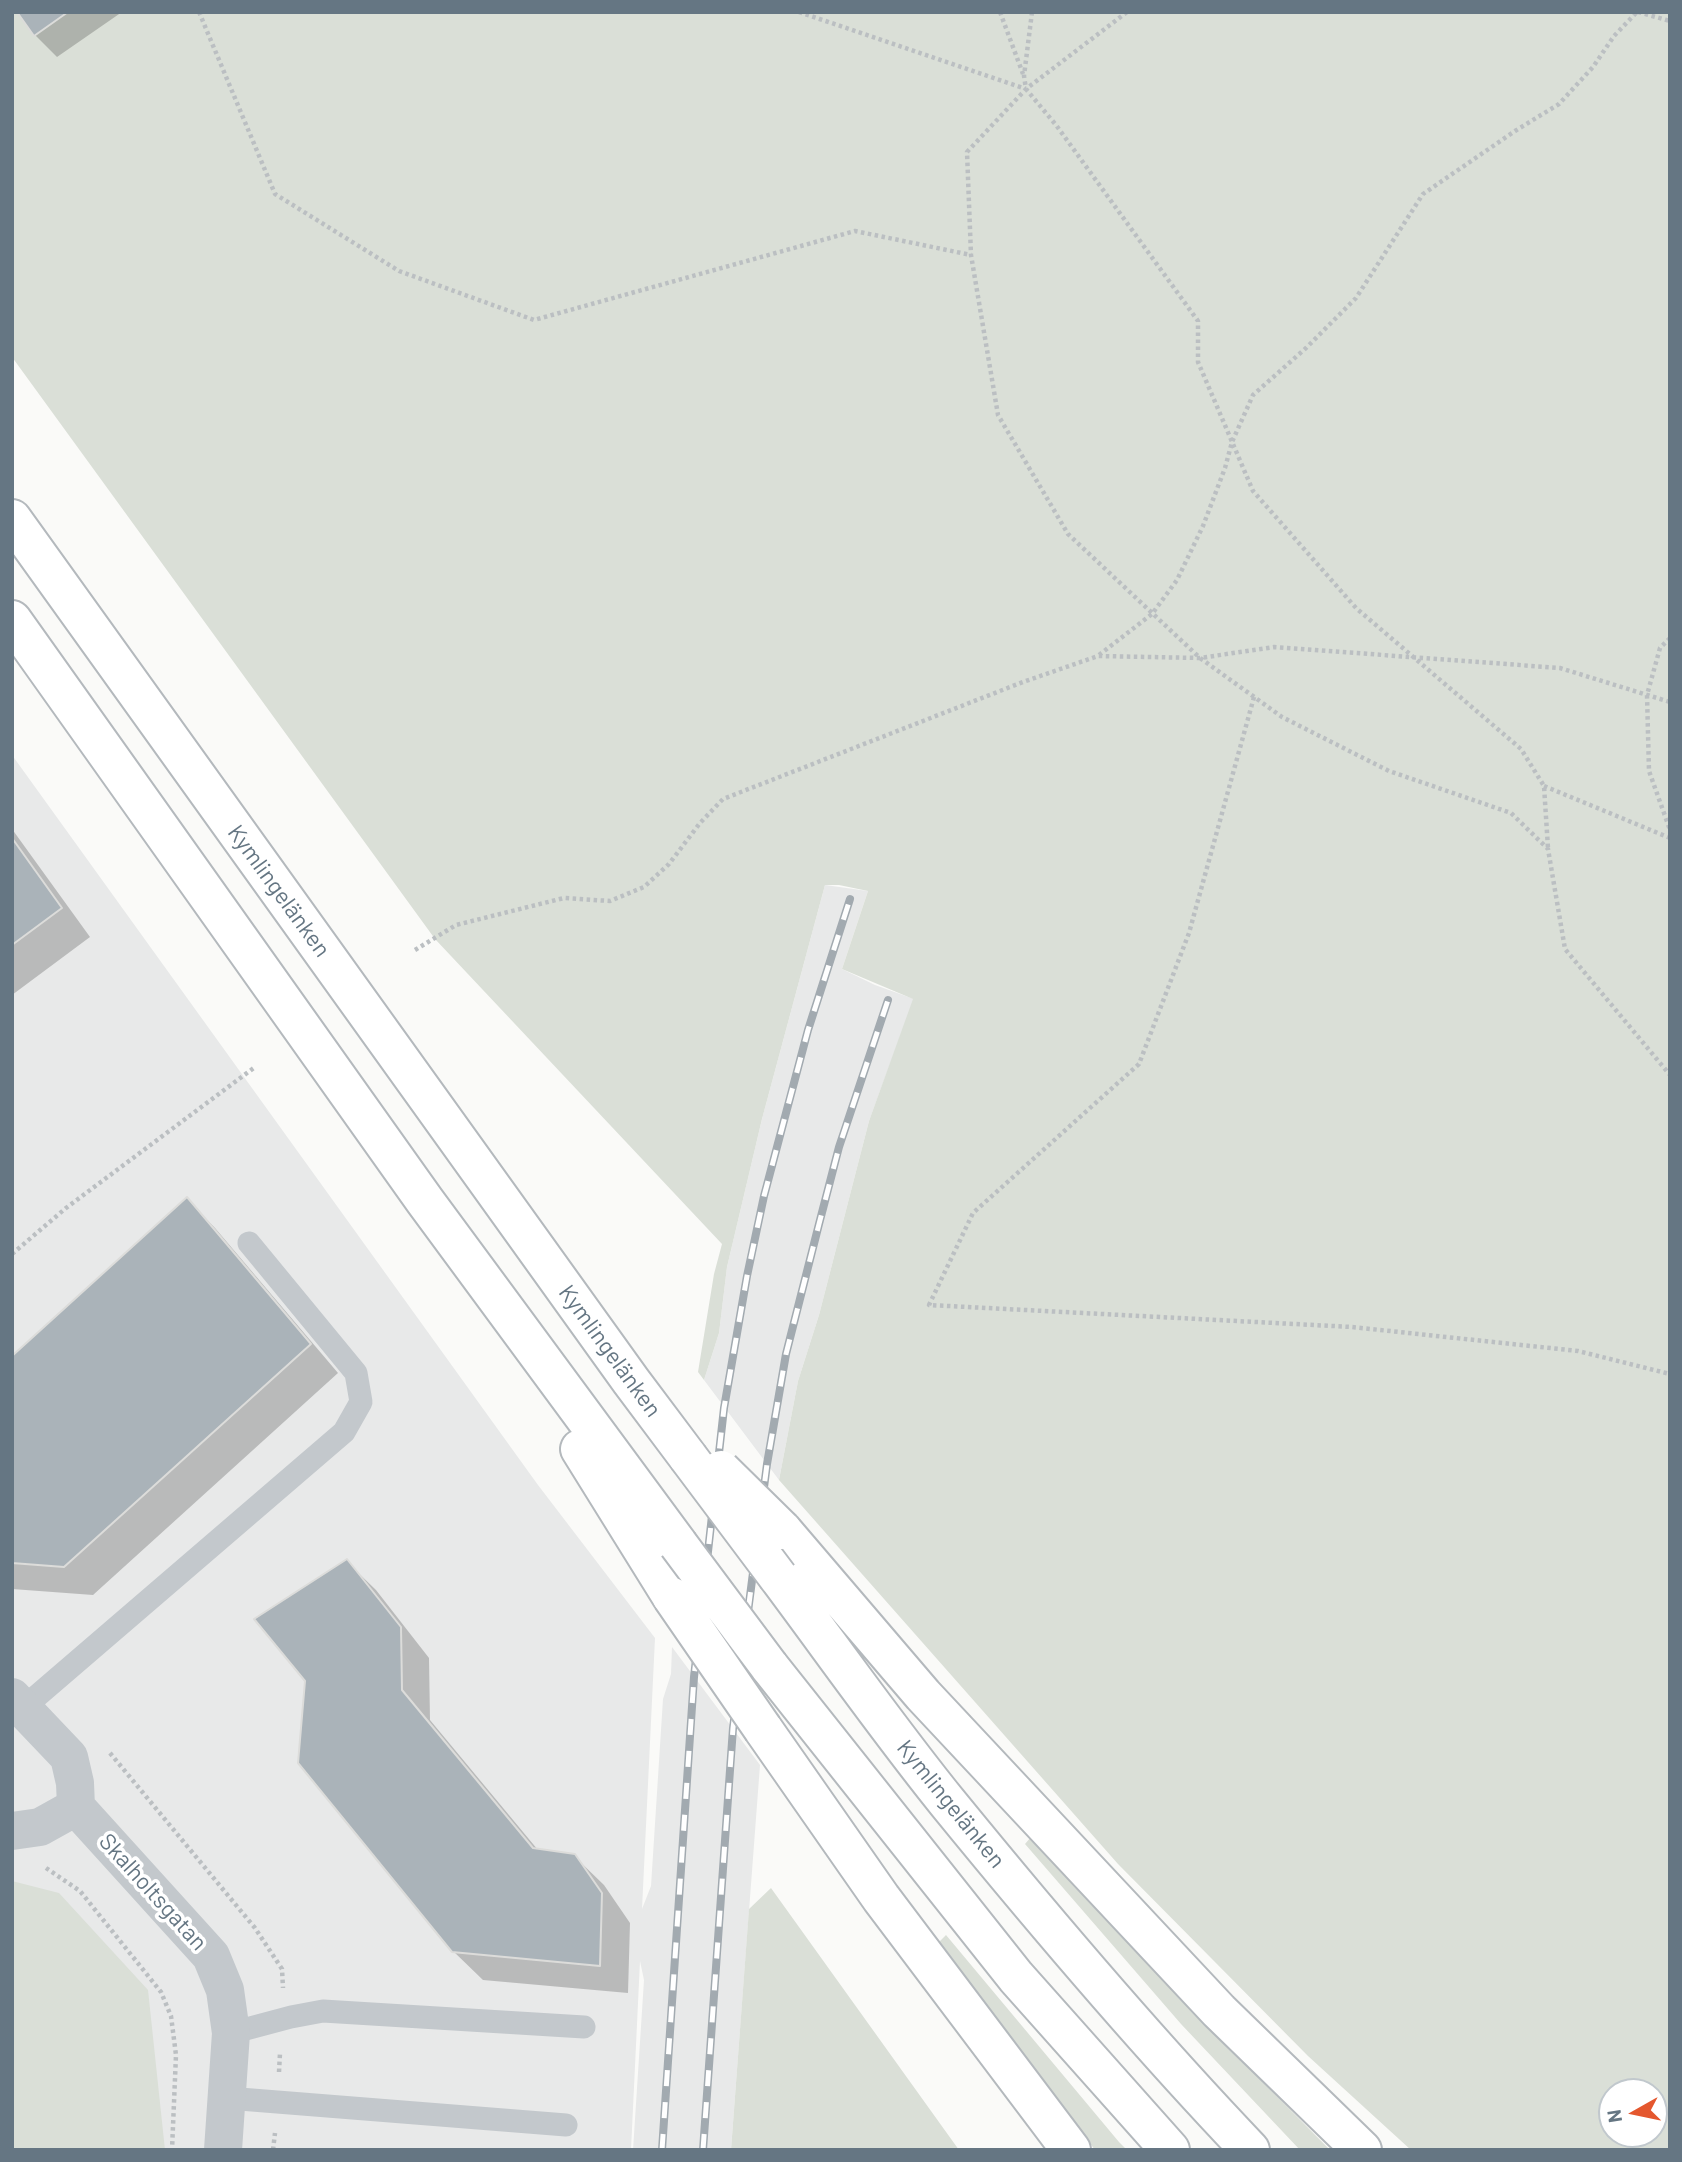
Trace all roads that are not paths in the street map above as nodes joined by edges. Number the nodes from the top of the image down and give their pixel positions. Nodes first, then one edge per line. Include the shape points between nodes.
1 (12, 519) edge
2 (12, 620) edge
3 (425, 1201) junction
4 (248, 1242) dead end
5 (689, 1448) junction
6 (18, 1702) edge
7 (76, 1807) junction
8 (12, 1831) edge
9 (584, 2027) dead end
10 (231, 2033) junction
11 (227, 2098) junction
12 (566, 2125) dead end
13 (223, 2150) edge
14 (1071, 2150) edge
15 (1170, 2150) edge
16 (1251, 2150) edge
17 (1362, 2150) edge

1 - 5 highway, Kymlingelänken via 631,1381
2 - 3 highway
3 - 14 highway, bridge via 671,1597 881,1898
3 - 15 highway, bridge via 769,1667 1016,1977
4 - 6 lane via 356,1373 361,1402 344,1432
5 - 16 highway, Kymlingelänken, bridge via 778,1577 946,1800 1171,2065
5 - 17 highway, bridge via 782,1530 932,1705 1219,2011
6 - 7 street via 69,1757
7 - 8 street via 40,1827
7 - 10 street, Skalholtsgatan via 211,1956 225,1990
9 - 10 lane via 323,2011
10 - 11 street, Skalholtsgatan
11 - 12 lane
11 - 13 street, Skalholtsgatan

